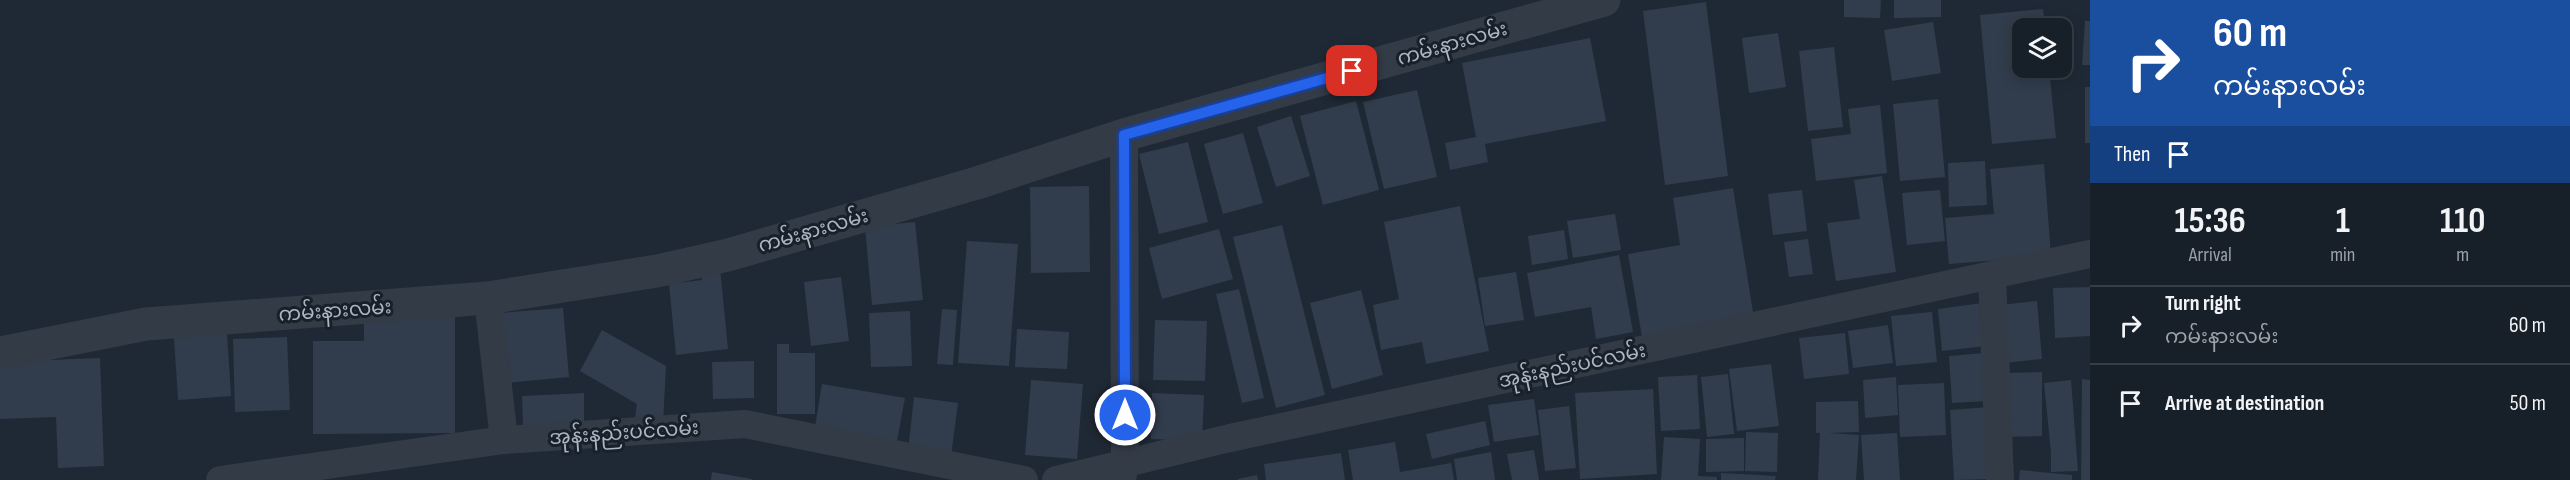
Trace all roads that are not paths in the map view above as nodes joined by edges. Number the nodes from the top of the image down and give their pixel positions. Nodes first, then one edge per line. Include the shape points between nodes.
1 (1604, 0) edge
2 (1124, 135) junction
3 (2090, 254) edge
4 (1992, 276) junction
5 (488, 298) junction
6 (0, 353) edge
7 (504, 440) junction
8 (1123, 471) edge
9 (220, 480) edge
10 (1024, 480) edge
11 (1056, 480) edge
12 (2000, 480) edge

1 - 2 street, ကမ်းနားလမ်း
2 - 5 street, ကမ်းနားလမ်း via 977,183 728,255 657,271
2 - 8 street
3 - 4 street, အုန်းနည်းပင်လမ်း
4 - 8 street, အုန်းနည်းပင်လမ်း
4 - 12 street
5 - 6 street, ကမ်းနားလမ်း via 146,324
5 - 7 street
7 - 9 street, အုန်းနည်းပင်လမ်း
7 - 10 street, အုန်းနည်းပင်လမ်း via 745,424
8 - 11 street, အုန်းနည်းပင်လမ်း

